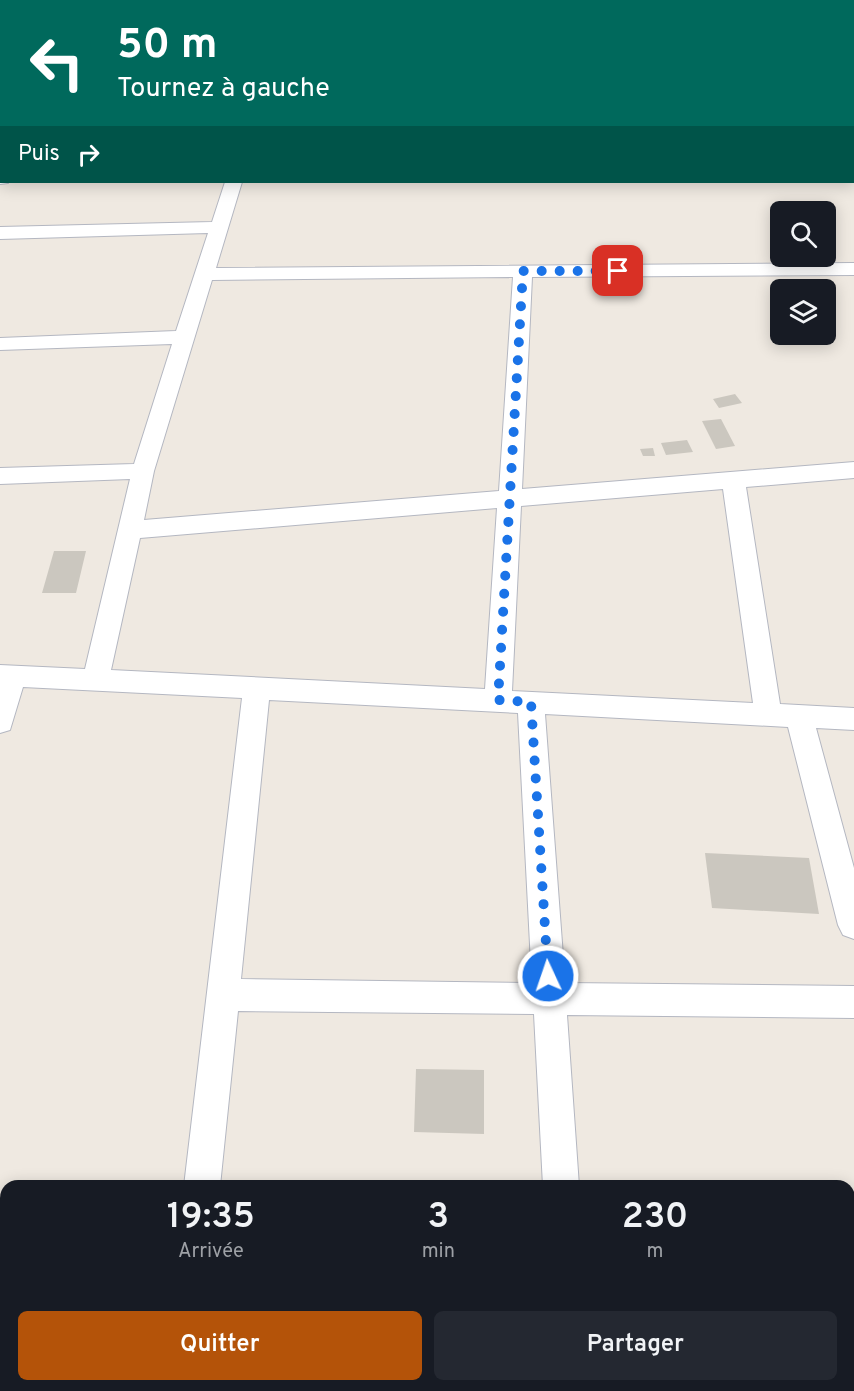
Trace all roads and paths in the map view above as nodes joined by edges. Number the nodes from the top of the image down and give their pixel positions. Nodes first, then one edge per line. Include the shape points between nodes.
1 (233, 183) edge
2 (219, 227) junction
3 (0, 233) edge
4 (854, 269) edge
5 (523, 271) junction
6 (205, 274) junction
7 (184, 338) junction
8 (0, 344) edge
9 (854, 470) edge
10 (142, 471) junction
11 (0, 476) edge
12 (733, 480) junction
13 (510, 499) junction
14 (129, 530) junction
15 (6, 675) edge
16 (96, 680) junction
17 (257, 688) junction
18 (498, 700) junction
19 (531, 702) junction
20 (768, 714) junction
21 (800, 716) junction
22 (854, 719) edge
23 (0, 722) edge
24 (854, 926) edge
25 (223, 994) junction
26 (549, 999) junction
27 (854, 1002) edge
28 (203, 1180) edge
29 (561, 1180) edge

1 - 2 street
2 - 3 street
2 - 6 street
4 - 5 street
5 - 6 street
5 - 13 street
6 - 7 street
7 - 8 street
7 - 10 street
9 - 12 street
10 - 11 street
10 - 14 street
12 - 13 street
12 - 20 street
13 - 14 street
13 - 18 street
14 - 16 street
15 - 16 street
15 - 23 street
16 - 17 street
17 - 18 street
17 - 25 street
18 - 19 street
19 - 20 street
19 - 26 street
20 - 21 street
21 - 22 street
21 - 24 street
25 - 26 street
25 - 28 street
26 - 27 street
26 - 29 street

